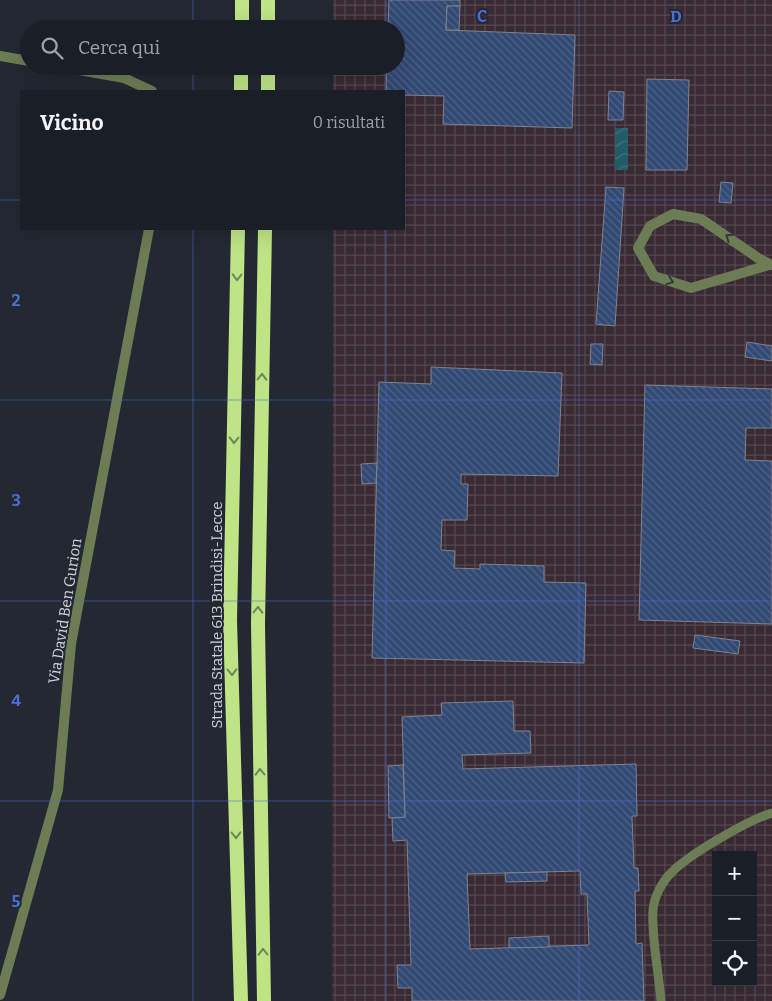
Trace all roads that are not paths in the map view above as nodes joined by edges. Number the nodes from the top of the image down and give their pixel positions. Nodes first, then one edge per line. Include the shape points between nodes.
1 (242, 0) edge
2 (268, 0) edge
3 (242, 20) edge
4 (268, 20) edge
5 (0, 56) edge
6 (20, 59) edge
7 (107, 75) edge
8 (241, 75) edge
9 (268, 75) edge
10 (150, 90) edge
11 (241, 90) edge
12 (268, 90) edge
13 (149, 230) edge
14 (238, 230) edge
15 (265, 230) edge
16 (771, 265) edge
17 (772, 813) edge
18 (0, 994) edge
19 (241, 1001) edge
20 (264, 1001) edge
21 (661, 1001) edge

1 - 3 highway
2 - 4 highway
5 - 6 street
7 - 10 street via 124,78
8 - 11 highway
9 - 12 highway
13 - 18 street, Via David Ben Gurion via 72,644 58,790
14 -> 19 highway, Strada Statale 613 Brindisi-Lecce via 230,620
20 -> 15 highway via 258,624
16 -> 16 street via 701,219 673,214 650,226 638,248 654,276 691,288
17 - 21 lane via 754,819 692,857 672,872 659,889 653,909

